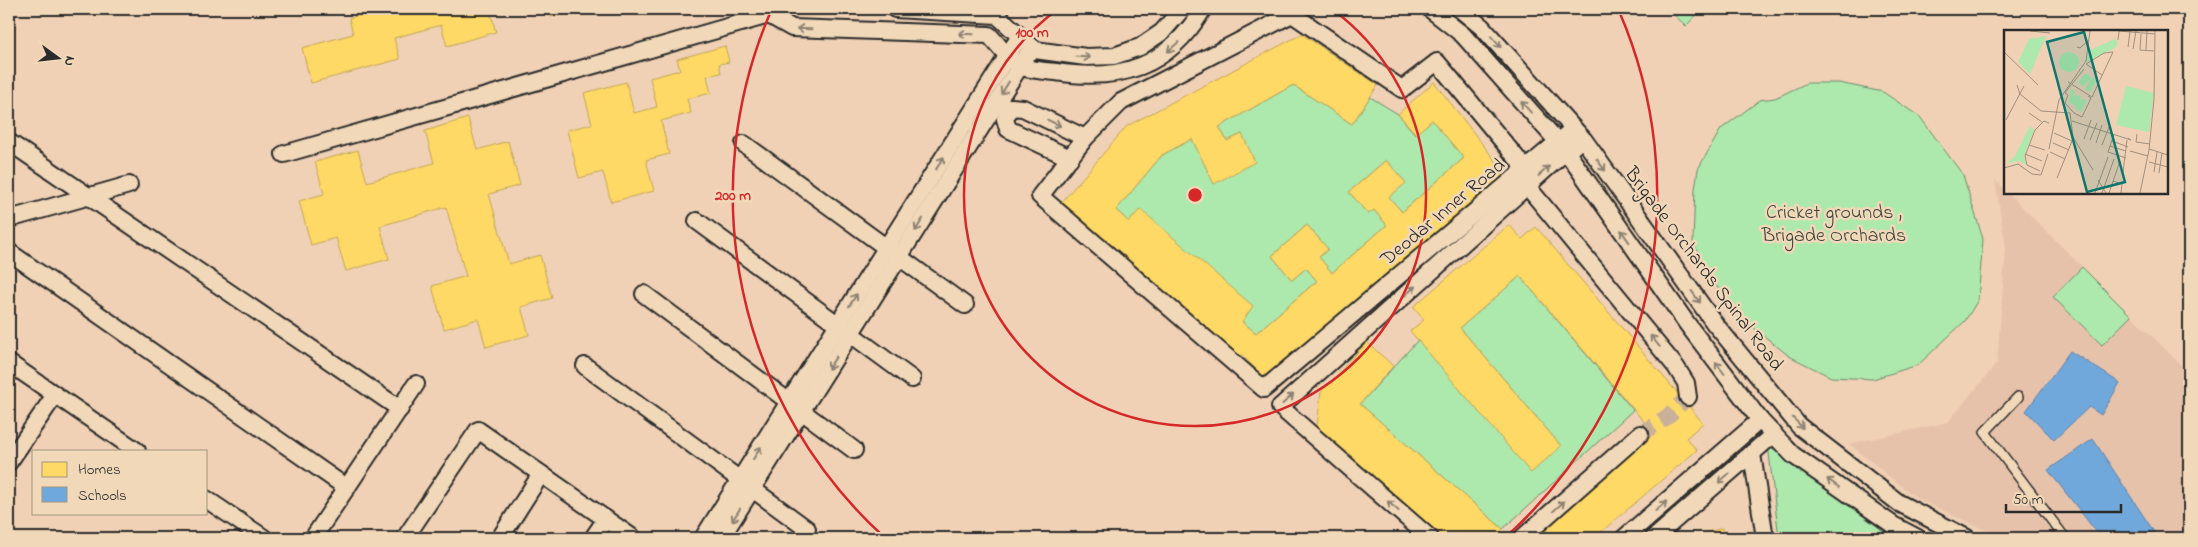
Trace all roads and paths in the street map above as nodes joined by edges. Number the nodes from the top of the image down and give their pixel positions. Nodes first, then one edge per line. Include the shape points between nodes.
1 (784, 9) edge
2 (895, 9) edge
3 (1182, 9) edge
4 (1203, 9) edge
5 (1430, 9) edge
6 (1460, 9) edge
7 (769, 15) junction
8 (1026, 42) junction
9 (1013, 60) junction
10 (1578, 135) junction
11 (1085, 138) junction
12 (9, 142) edge
13 (744, 144) dead end
14 (1561, 146) junction
15 (284, 154) dead end
16 (1070, 158) junction
17 (1525, 168) junction
18 (129, 185) dead end
19 (1527, 186) junction
20 (88, 196) junction
21 (9, 219) edge
22 (697, 221) dead end
23 (9, 252) edge
24 (892, 252) junction
25 (644, 294) dead end
26 (965, 305) dead end
27 (844, 329) junction
28 (9, 363) edge
29 (585, 366) dead end
30 (912, 379) dead end
31 (416, 384) dead end
32 (55, 395) junction
33 (1688, 397) dead end
34 (2018, 397) dead end
35 (795, 406) junction
36 (400, 409) junction
37 (1760, 420) junction
38 (1640, 434) tunnel mouth
39 (1774, 434) junction
40 (136, 450) edge
41 (854, 450) dead end
42 (1752, 454) junction
43 (9, 462) edge
44 (541, 474) junction
45 (1874, 483) junction
46 (746, 484) junction
47 (347, 488) junction
48 (208, 500) edge
49 (1861, 503) junction
50 (606, 520) junction
51 (807, 529) dead end
52 (264, 538) edge
53 (313, 538) edge
54 (405, 538) edge
55 (500, 538) edge
56 (594, 538) edge
57 (633, 538) edge
58 (703, 538) edge
59 (722, 538) edge
60 (1430, 538) edge
61 (1522, 538) edge
62 (1624, 538) edge
63 (1654, 538) edge
64 (1765, 538) edge
65 (1918, 538) edge
66 (1967, 538) edge
67 (2065, 538) edge

1 - 7 street
2 - 8 street via 997,15
8 -> 3 street via 1035,50 1072,56 1114,56 1152,40
4 -> 9 street via 1175,46 1132,70 1085,76
14 -> 5 street via 1463,36
6 -> 10 street, Brigade Orchards Spinal Road via 1482,27
9 -> 7 street via 989,35 792,28
7 - 15 street
8 - 9 street
9 - 24 street
10 - 14 street
10 -> 45 street, Brigade Orchards Spinal Road via 1714,324 1799,426
11 - 16 street, Deodar Inner Road
16 -> 11 street via 1008,129 1005,119 1011,107 1023,108
11 - 17 street, Deodar Inner Road via 1121,102 1292,14 1402,89 1437,62
12 - 20 street
13 - 24 street
14 - 17 street
19 -> 14 street
37 -> 14 street
16 - 17 street, Deodar Inner Road via 1040,196 1264,389
18 - 20 street
33 -> 19 street via 1686,383 1676,367
60 -> 19 street via 1280,407
20 - 21 street
20 - 36 street
22 - 27 street
23 - 47 street
24 - 26 street
24 - 27 street
25 - 35 street
27 - 30 street
27 - 35 street
28 - 32 street
29 - 46 street
31 - 36 street
32 - 40 street
32 - 43 street
34 - 67 lane via 1985,432
35 - 41 street
35 - 46 street
36 - 47 street
37 - 39 street
62 -> 37 street
61 -> 38 street
39 - 42 street
49 -> 39 street via 1794,455
42 -> 63 street
42 - 64 street
44 - 50 street
44 - 54 street via 478,430
44 - 55 street
45 - 49 street
45 - 66 street, Brigade Orchards Spinal Road via 1899,503
46 - 51 street
46 - 58 street
46 -> 59 street
47 - 53 street
48 - 52 street
49 - 65 street
50 - 56 street
50 - 57 street

